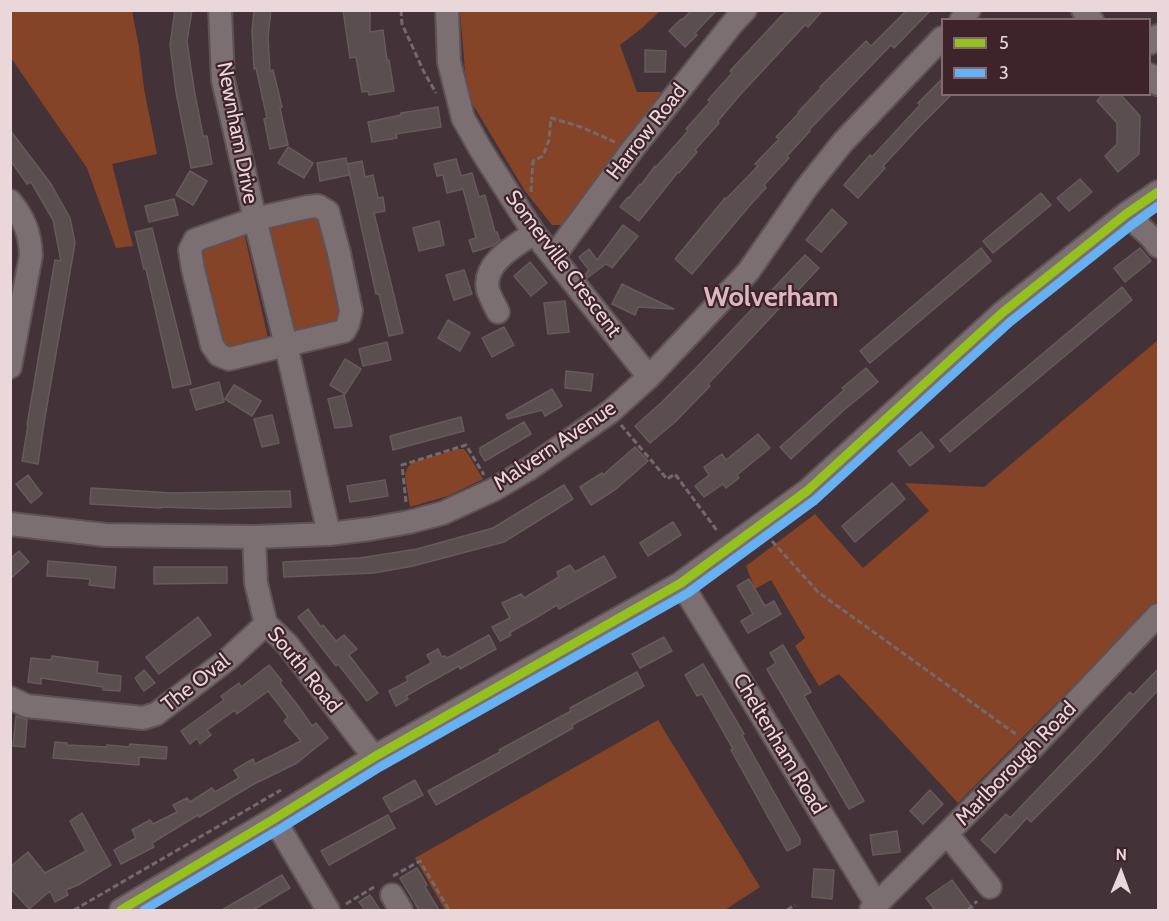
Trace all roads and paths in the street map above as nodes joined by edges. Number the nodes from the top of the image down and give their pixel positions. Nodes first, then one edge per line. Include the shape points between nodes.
1 (220, 10) edge
2 (401, 10) edge
3 (447, 10) edge
4 (745, 10) edge
5 (941, 39) edge
6 (439, 97) dead end
7 (632, 150) junction
8 (1158, 192) edge
9 (10, 201) edge
10 (521, 211) junction
11 (1126, 214) junction
12 (255, 219) junction
13 (534, 233) junction
14 (1158, 246) edge
15 (554, 256) junction
16 (489, 308) dead end
17 (286, 345) junction
18 (10, 367) edge
19 (649, 377) junction
20 (610, 412) junction
21 (493, 490) junction
22 (409, 522) junction
23 (10, 524) edge
24 (759, 527) junction
25 (329, 534) junction
26 (254, 537) junction
27 (730, 549) junction
28 (681, 583) junction
29 (1158, 615) edge
30 (266, 624) junction
31 (10, 698) edge
32 (1034, 746) junction
33 (374, 757) junction
34 (287, 786) dead end
35 (274, 819) junction
36 (947, 834) junction
37 (990, 886) dead end
38 (795, 904) dead end
39 (874, 908) edge
40 (74, 910) edge
41 (121, 910) edge
42 (328, 910) edge
43 (787, 910) edge

1 - 12 street, Newnham Drive via 223,80
2 - 6 path via 402,24
3 - 10 street, Somerville Crescent via 449,62 463,118
4 - 7 street, Harrow Road
5 - 19 street, Malvern Avenue via 843,142 748,272
7 - 10 path via 551,118 543,156 533,160 531,199
7 - 15 street, Harrow Road
8 - 11 street
9 - 18 street via 26,226 31,255
10 - 13 street, Somerville Crescent
11 - 14 street
11 - 24 street via 1002,313 807,491
12 - 17 street, Newnham Drive
12 - 17 street, Newnham Drive via 195,240 190,250 200,300 212,345 219,355 229,359
12 - 17 street, Newnham Drive via 318,206 328,212 339,253 351,311 344,332
13 - 15 street, Somerville Crescent
13 - 16 street via 510,249 488,274
15 - 19 street, Somerville Crescent
17 - 25 street, Newnham Drive
19 - 20 street, Malvern Avenue
20 - 21 street, Malvern Avenue
20 - 27 path via 667,479 675,474
21 - 22 street, Malvern Avenue via 443,513
21 - 22 path via 466,445 402,465
22 - 25 street, Malvern Avenue
23 - 26 street, Malvern Avenue via 105,535
24 - 27 street
24 - 32 path via 818,592
25 - 26 street, Malvern Avenue
26 - 30 street, South Road via 256,583
27 - 28 street
28 - 33 street
28 - 39 street, Cheltenham Road
29 - 32 street, Marlborough Road
30 - 31 street, The Oval via 228,659 156,714 143,718 27,706
30 - 33 street, South Road
32 - 36 street, Marlborough Road
33 - 35 street
34 - 40 path
35 - 41 street
35 - 42 street
36 - 37 street
36 - 39 street, Marlborough Road
38 - 43 path

